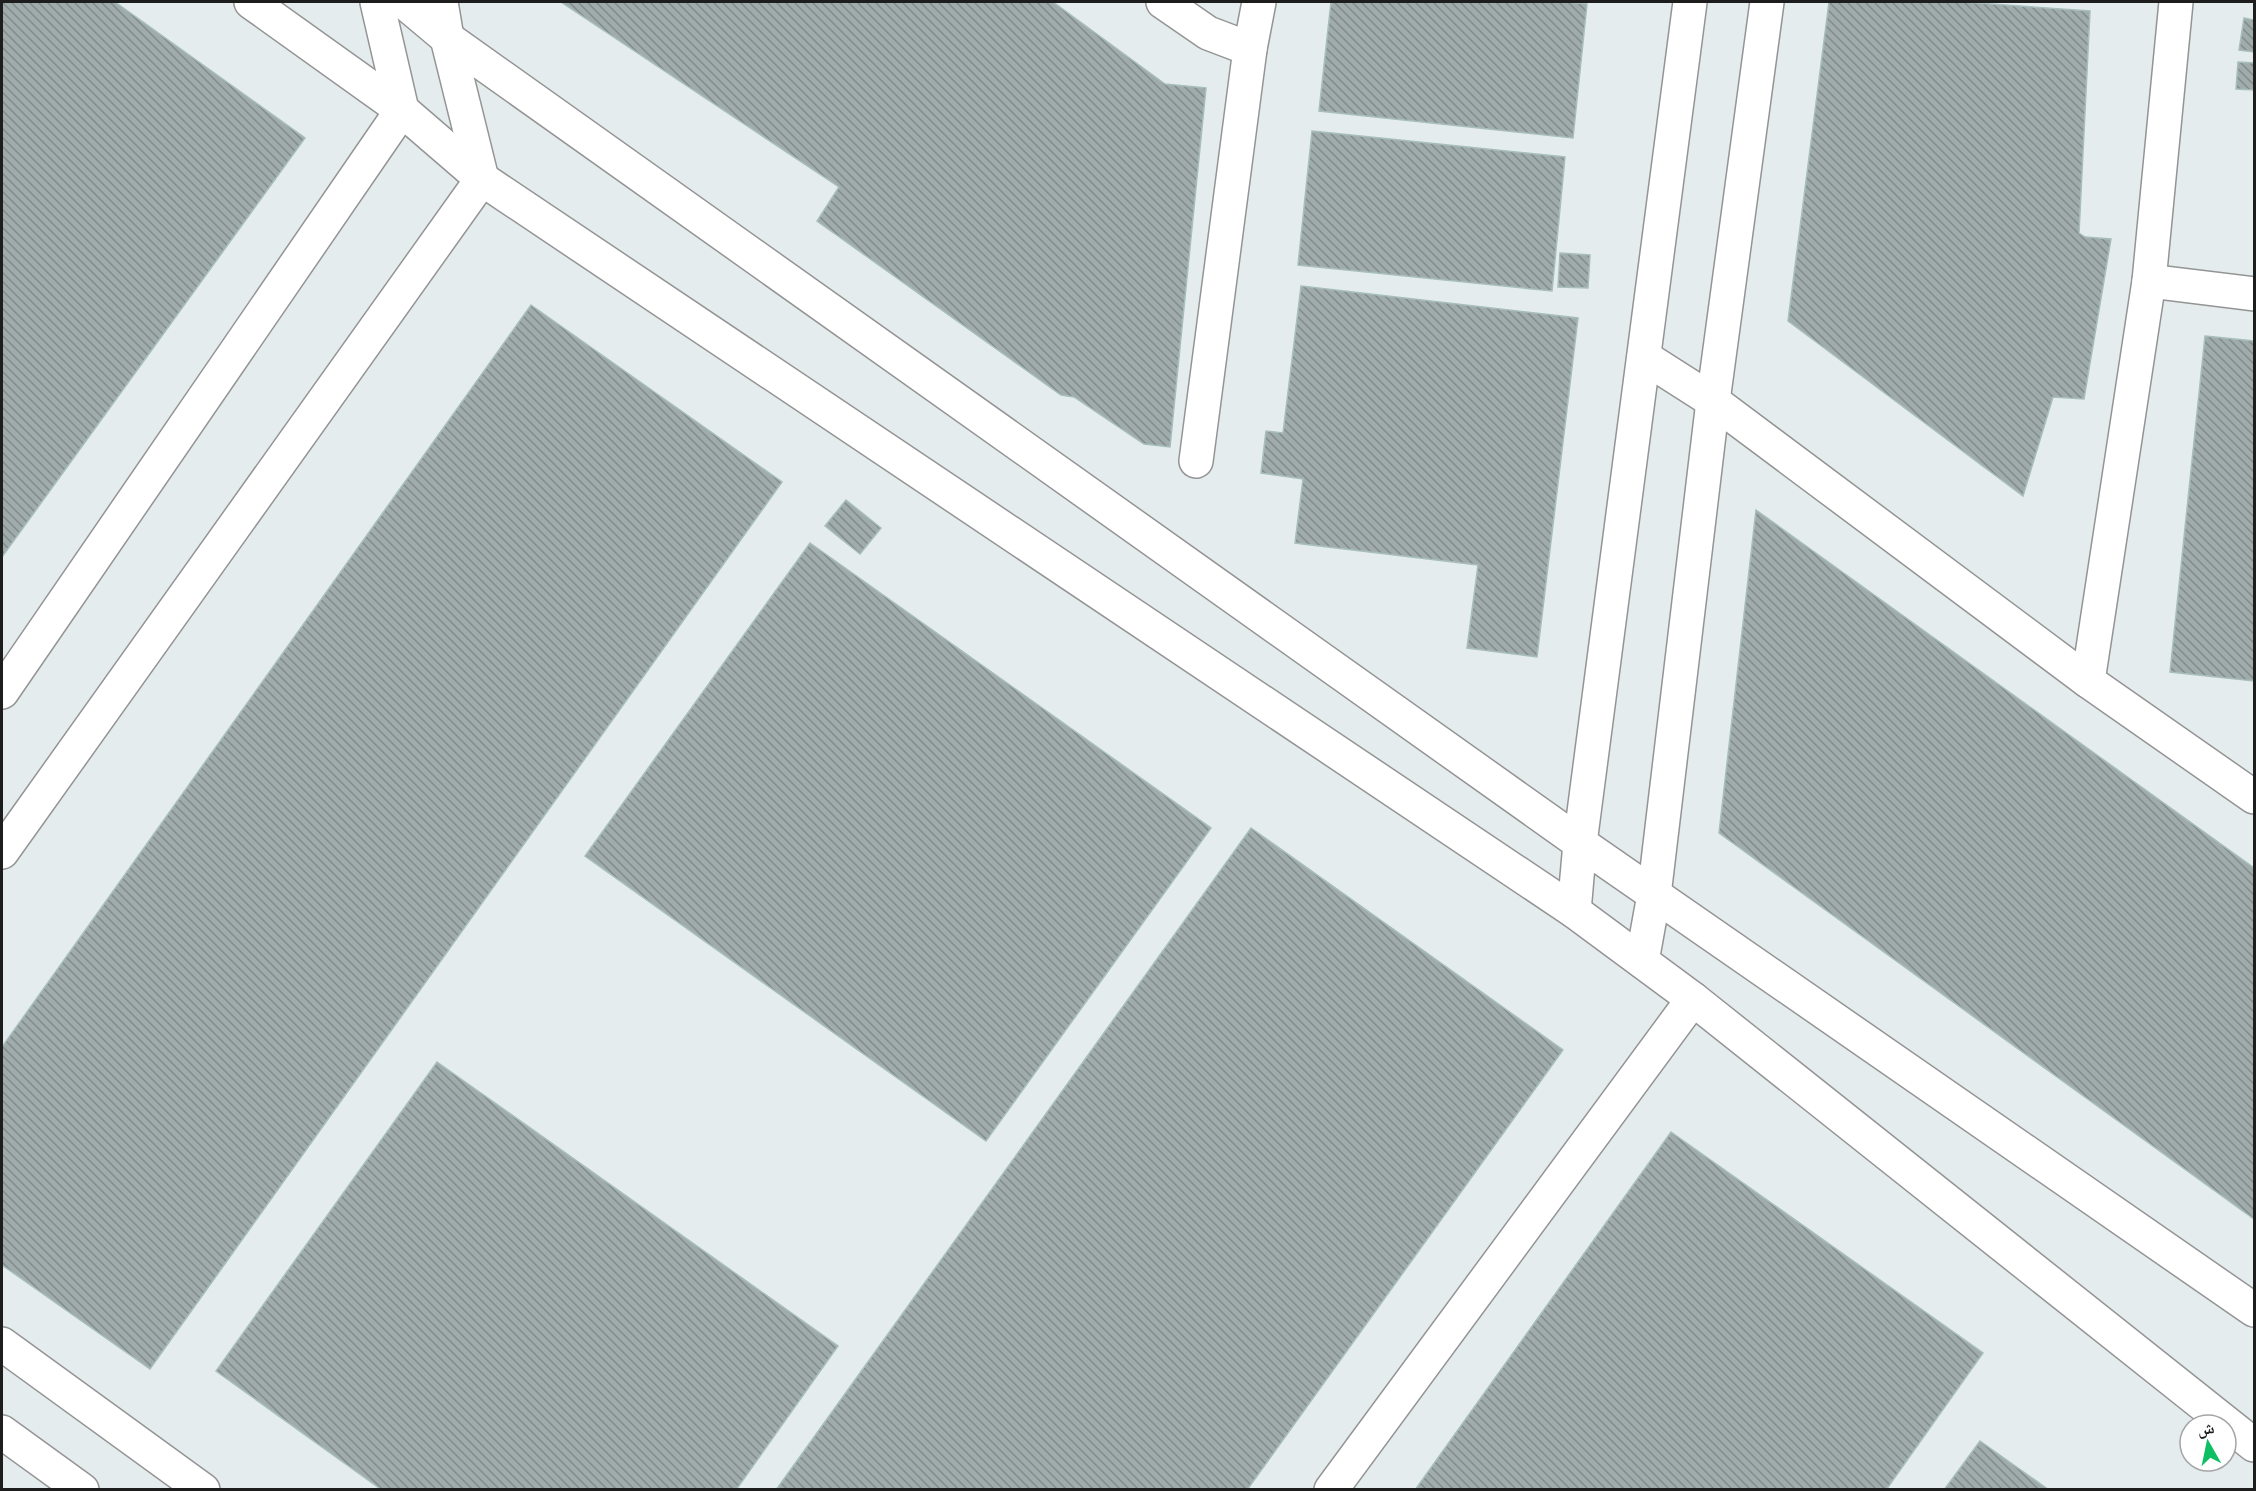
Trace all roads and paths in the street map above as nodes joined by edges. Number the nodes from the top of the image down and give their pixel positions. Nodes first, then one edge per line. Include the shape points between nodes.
1 (251, 2) edge
2 (378, 2) edge
3 (404, 2) edge
4 (441, 2) edge
5 (1163, 2) edge
6 (1259, 2) edge
7 (1690, 2) edge
8 (1767, 2) edge
9 (2176, 2) edge
10 (447, 38) junction
11 (1250, 50) junction
12 (402, 110) junction
13 (482, 179) junction
14 (2149, 281) junction
15 (2254, 294) edge
16 (1644, 357) junction
17 (1713, 401) junction
18 (1196, 461) dead end
19 (2088, 681) junction
20 (2, 692) edge
21 (2254, 797) edge
22 (1580, 843) junction
23 (2, 852) edge
24 (1654, 895) junction
25 (1574, 911) junction
26 (1642, 961) junction
27 (1693, 999) junction
28 (2254, 1310) edge
29 (2, 1344) edge
30 (2, 1432) edge
31 (2254, 1445) edge
32 (82, 1490) edge
33 (203, 1490) edge
34 (1331, 1490) edge

1 - 12 street
2 - 12 street
3 - 10 street
4 - 10 street
5 - 11 street via 1208,33
6 - 11 street
7 - 16 street
8 - 17 street
9 - 14 street
10 - 13 street
10 - 22 street
11 - 18 street
12 - 13 street
12 - 20 street
13 - 23 street
13 - 25 street
14 - 15 street
14 - 19 street
16 - 17 street
16 - 22 street
17 - 19 street
17 - 24 street
19 - 21 street
22 - 24 street
22 - 25 street
24 - 26 street
24 - 28 street
25 - 26 street
26 - 27 street
27 - 31 street
27 - 34 street
29 - 33 street
30 - 32 street

